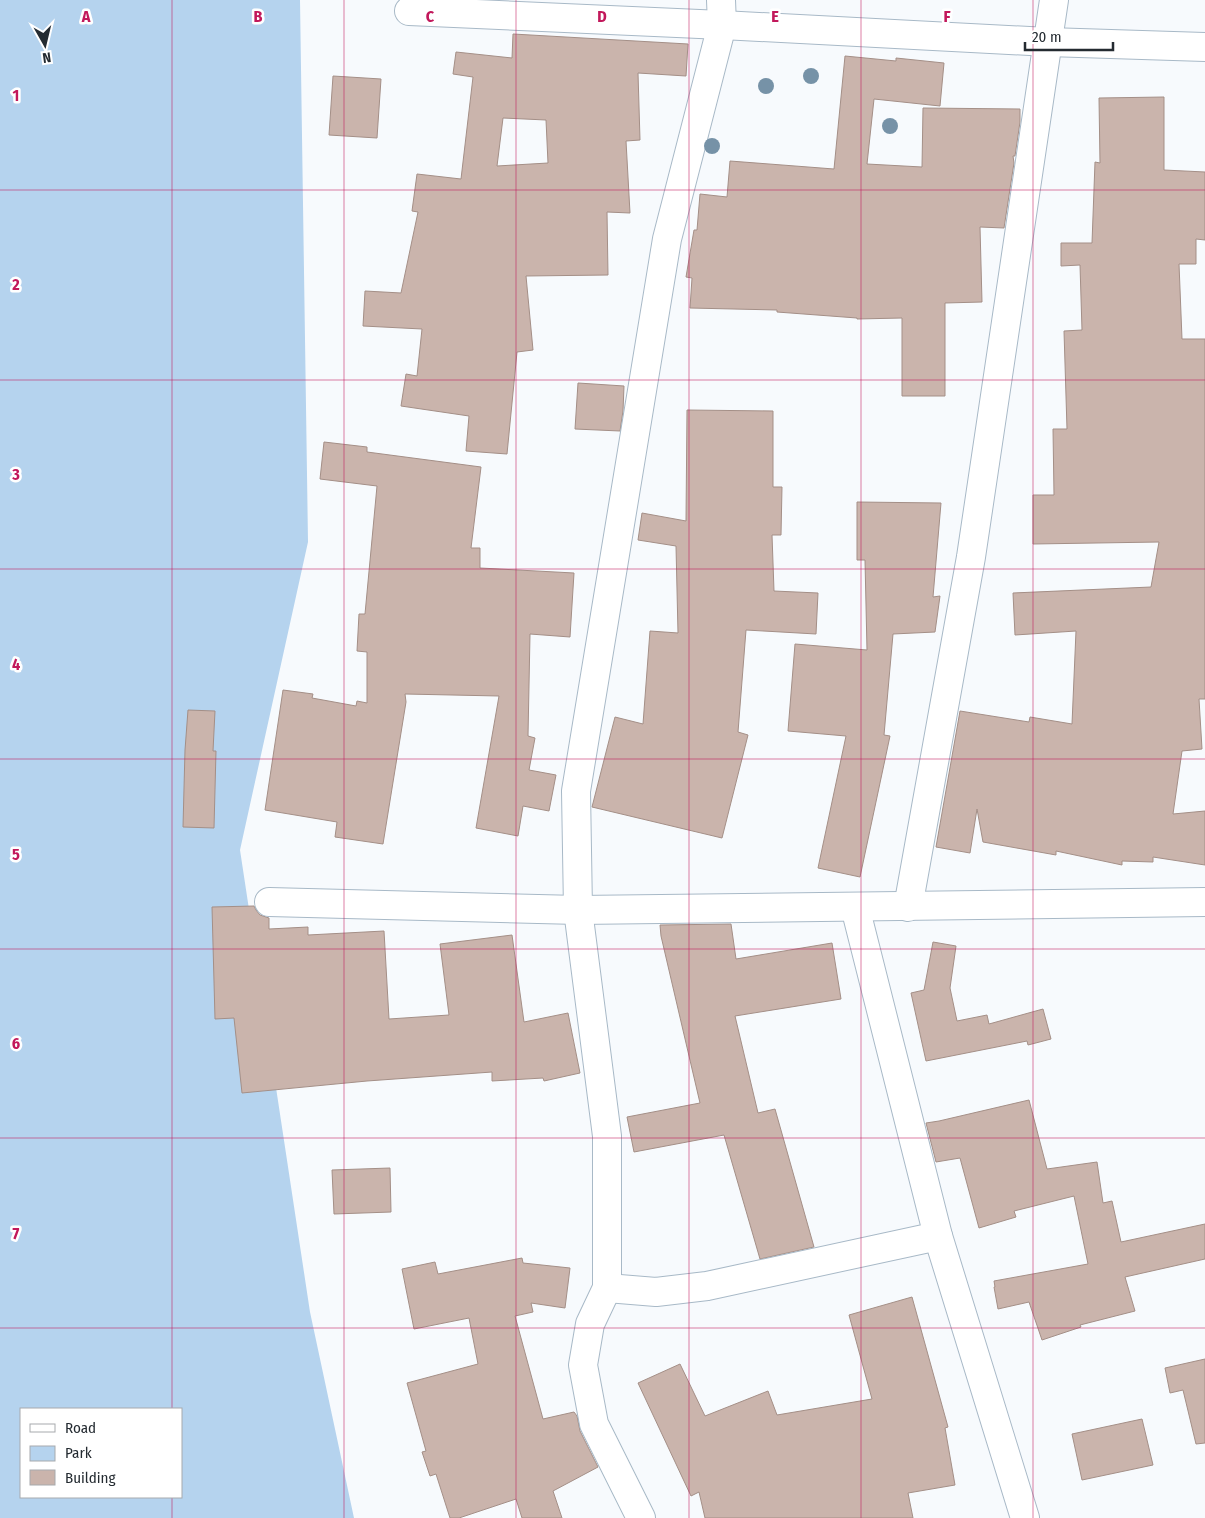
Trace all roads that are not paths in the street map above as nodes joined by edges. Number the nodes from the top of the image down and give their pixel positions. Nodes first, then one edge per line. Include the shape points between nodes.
1 (1054, 0) edge
2 (409, 11) dead end
3 (722, 12) edge
4 (1048, 42) junction
5 (1205, 46) edge
6 (269, 902) dead end
7 (1205, 902) edge
8 (908, 907) junction
9 (855, 908) junction
10 (578, 910) junction
11 (938, 1236) junction
12 (607, 1288) junction
13 (642, 1518) edge
14 (1026, 1518) edge

1 - 4 street
2 - 3 street
3 - 4 street
3 - 10 street via 666,239 576,791
4 - 5 street
4 - 8 street via 970,557
6 - 10 street
7 - 8 street
8 - 9 street
9 - 10 street
9 - 11 street
10 - 12 street via 607,1136
11 - 12 street via 708,1286 656,1292
11 - 14 street
12 - 13 street via 590,1324 583,1365 594,1424

